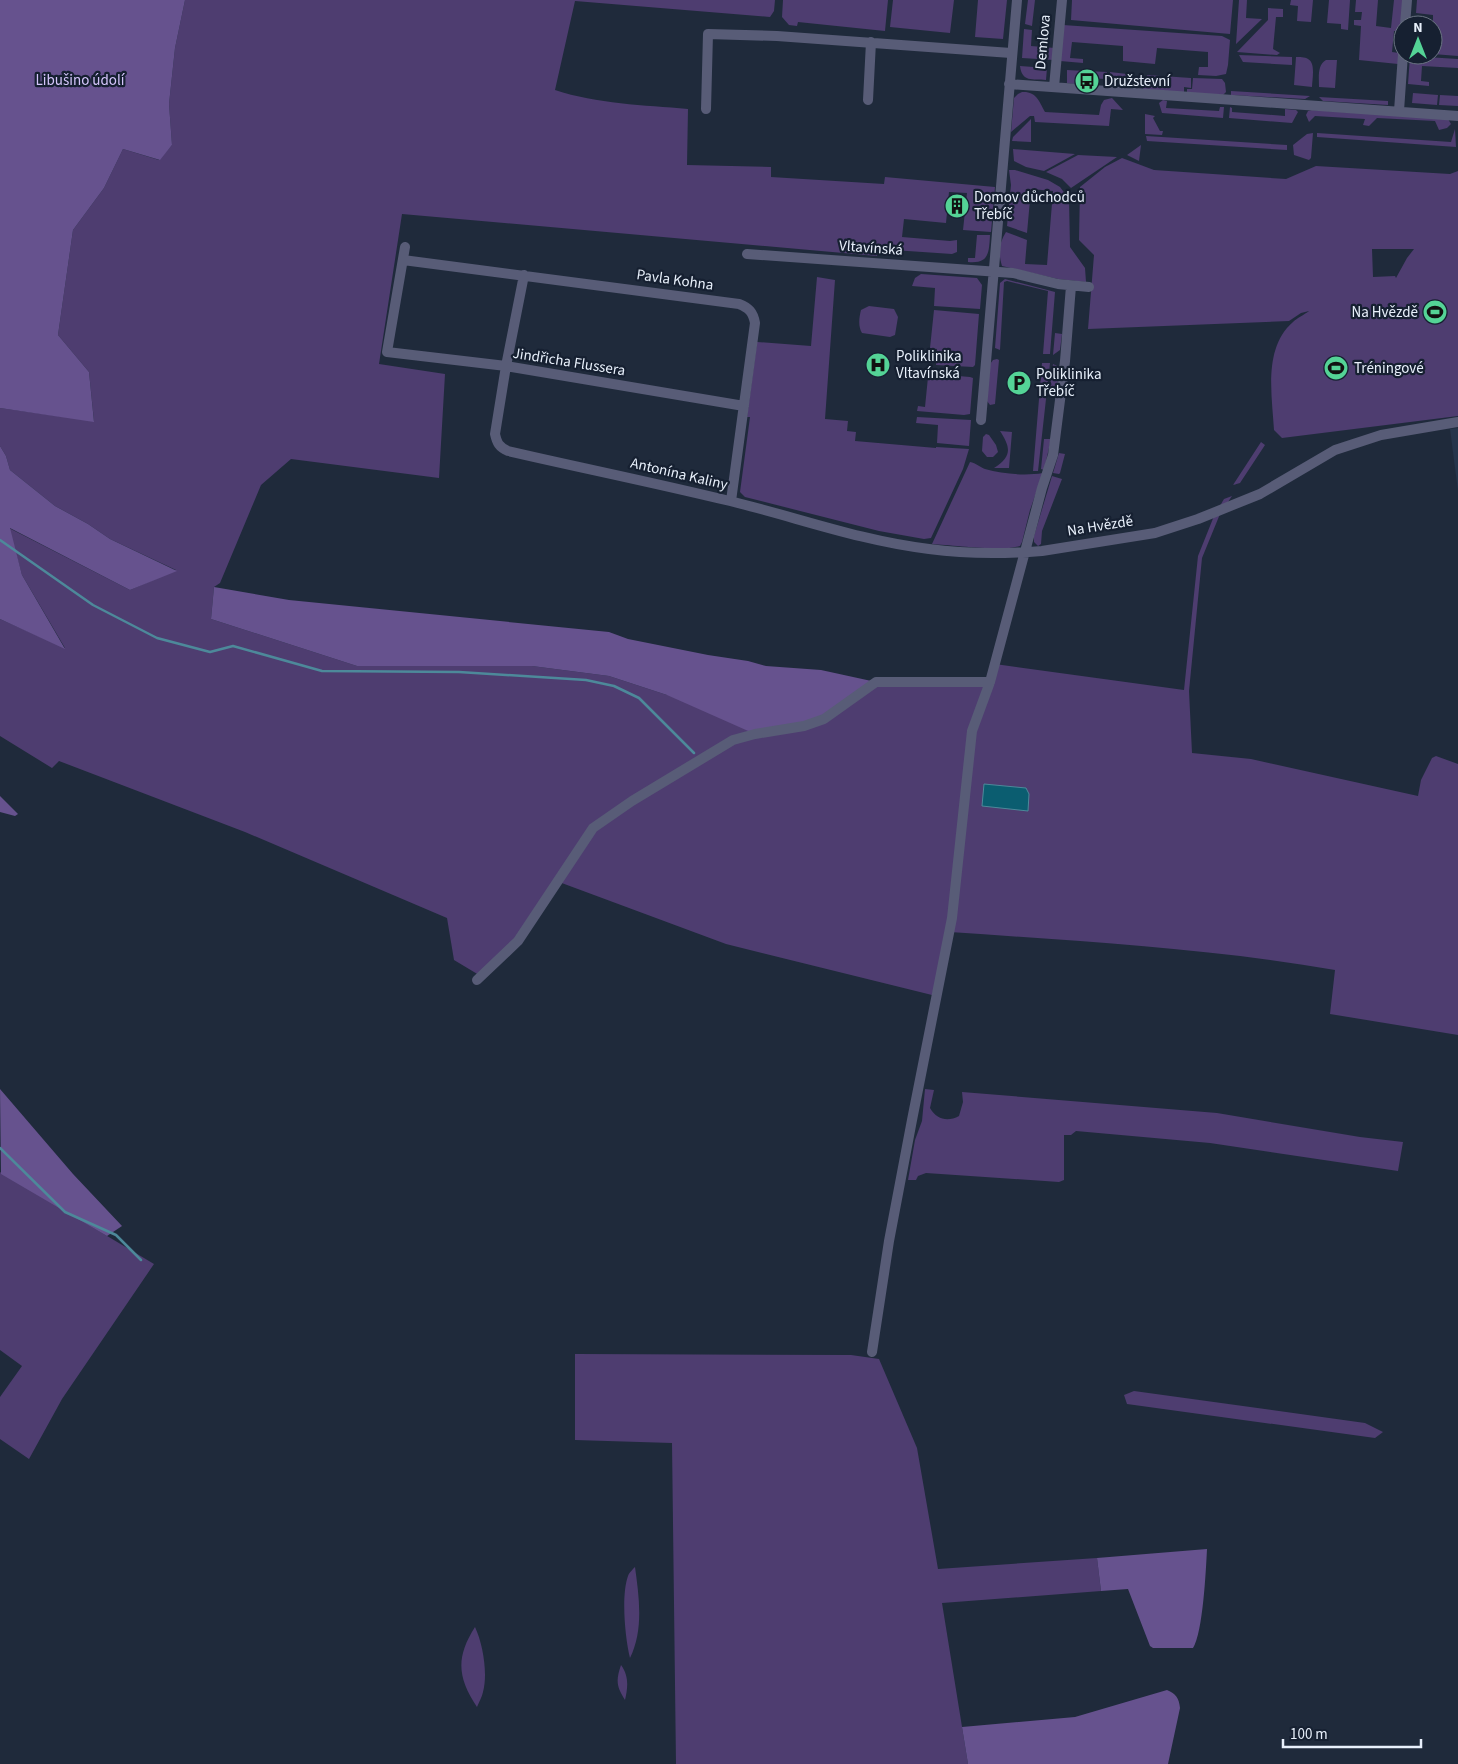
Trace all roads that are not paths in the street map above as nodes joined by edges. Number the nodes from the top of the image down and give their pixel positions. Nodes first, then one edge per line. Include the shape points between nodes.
1 (1017, 0) edge
2 (1062, 0) edge
3 (1407, 0) edge
4 (1406, 15) edge
5 (871, 42) junction
6 (1011, 53) junction
7 (1402, 65) edge
8 (1009, 84) junction
9 (1054, 87) junction
10 (868, 100) dead end
11 (706, 109) dead end
12 (1399, 111) junction
13 (1458, 116) edge
14 (405, 247) dead end
15 (747, 254) dead end
16 (403, 260) junction
17 (994, 272) junction
18 (524, 275) junction
19 (1072, 286) junction
20 (1088, 287) dead end
21 (506, 366) junction
22 (744, 406) junction
23 (981, 420) dead end
24 (1458, 422) edge
25 (731, 501) junction
26 (1024, 552) junction
27 (990, 682) junction
28 (477, 980) dead end
29 (872, 1352) dead end

1 - 6 street
2 - 9 street, Demlova
3 - 4 street
5 - 6 street
5 - 10 street
5 - 11 street via 708,34
6 - 8 street
7 - 12 street
8 - 9 street
8 - 17 street
9 - 12 street
12 - 13 street
14 - 16 street, Jindřicha Flussera
15 - 17 street, Vltavínská
16 - 18 street, Pavla Kohna
16 - 21 street, Jindřicha Flussera via 386,357
17 - 19 street, Vltavínská
17 - 23 street
18 - 21 street, Antonína Kaliny
18 - 22 street, Pavla Kohna via 748,308 754,323
19 - 20 street, Vltavínská
19 - 26 street via 1053,455
21 - 22 street, Jindřicha Flussera
21 - 25 street, Antonína Kaliny via 495,434 500,447
22 - 25 street, Pavla Kohna
24 - 26 street, Na Hvězdě via 1380,435 1335,450 1260,494 1198,520 1155,532
25 - 26 street, Antonína Kaliny via 870,538 928,549
26 - 27 street
27 - 28 street via 876,682 824,719 733,740 593,828 518,941
27 - 29 street via 972,731 952,918 889,1240

